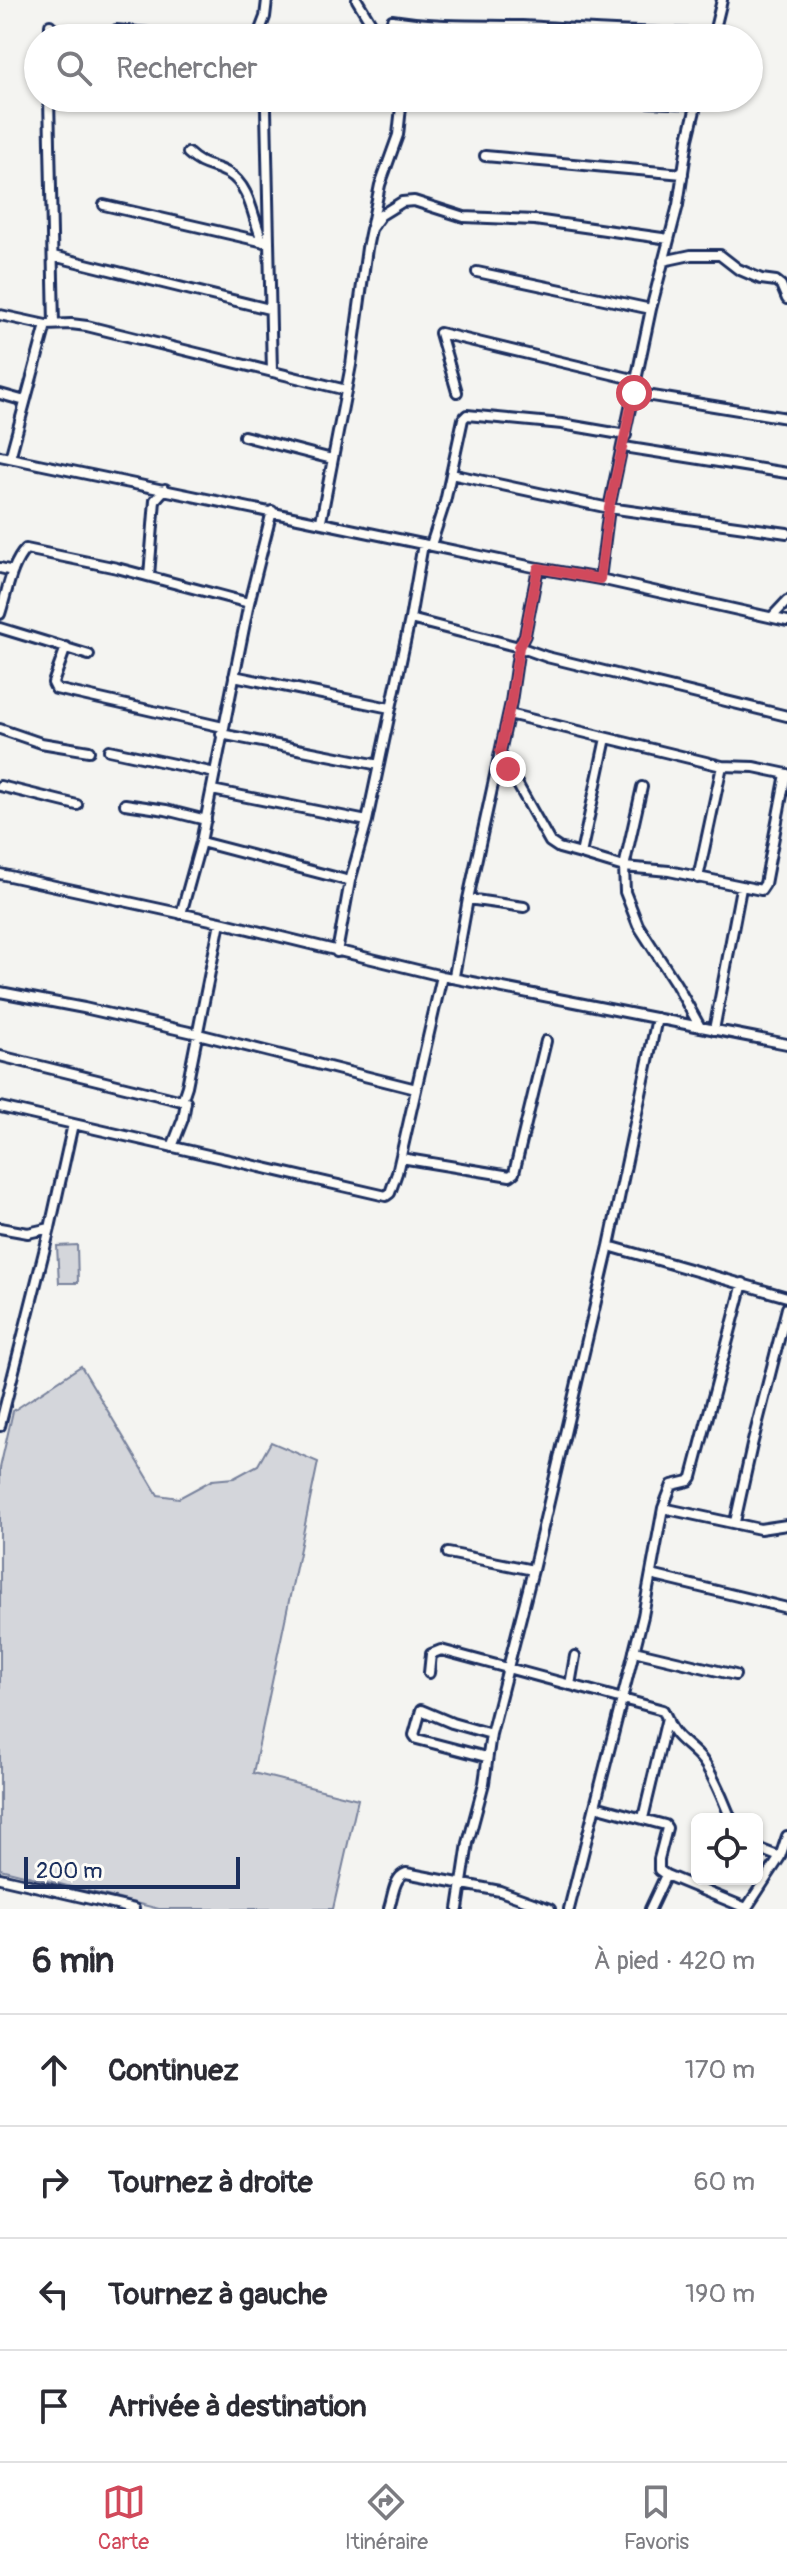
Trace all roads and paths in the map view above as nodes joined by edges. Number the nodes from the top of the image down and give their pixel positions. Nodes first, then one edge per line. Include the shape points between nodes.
1 (267, 0) edge
2 (357, 0) edge
3 (722, 0) edge
4 (392, 20) dead end
5 (262, 24) edge
6 (372, 24) edge
7 (433, 24) edge
8 (716, 24) edge
9 (49, 112) edge
10 (266, 112) edge
11 (400, 112) edge
12 (695, 112) edge
13 (188, 153) dead end
14 (485, 156) dead end
15 (683, 174) junction
16 (104, 205) dead end
17 (371, 229) junction
18 (669, 239) junction
19 (266, 243) junction
20 (53, 256) junction
21 (663, 261) junction
22 (477, 272) dead end
23 (787, 299) edge
24 (269, 309) junction
25 (651, 309) junction
26 (0, 315) edge
27 (50, 324) junction
28 (272, 372) junction
29 (637, 380) junction
30 (346, 390) junction
31 (457, 392) dead end
32 (634, 393) junction
33 (0, 394) edge
34 (25, 401) junction
35 (787, 418) edge
36 (626, 435) junction
37 (244, 436) dead end
38 (624, 447) junction
39 (0, 456) edge
40 (10, 458) junction
41 (332, 459) junction
42 (787, 473) edge
43 (451, 474) junction
44 (165, 489) junction
45 (609, 508) junction
46 (272, 511) junction
47 (321, 521) junction
48 (787, 533) edge
49 (427, 545) junction
50 (0, 568) edge
51 (538, 568) junction
52 (13, 571) junction
53 (149, 576) junction
54 (600, 579) junction
55 (787, 601) edge
56 (249, 603) junction
57 (0, 614) edge
58 (772, 617) junction
59 (410, 619) junction
60 (787, 621) edge
61 (0, 628) edge
62 (66, 647) junction
63 (519, 647) junction
64 (89, 655) dead end
65 (234, 676) junction
66 (390, 708) junction
67 (509, 714) junction
68 (787, 716) edge
69 (0, 729) edge
70 (222, 730) junction
71 (606, 738) junction
72 (109, 750) dead end
73 (89, 751) dead end
74 (500, 752) junction
75 (379, 765) junction
76 (722, 766) junction
77 (215, 773) junction
78 (787, 774) edge
79 (0, 786) edge
80 (642, 787) dead end
81 (212, 790) junction
82 (125, 804) dead end
83 (77, 805) dead end
84 (206, 820) junction
85 (367, 821) junction
86 (201, 842) junction
87 (581, 854) junction
88 (624, 867) junction
89 (1, 878) edge
90 (698, 878) junction
91 (350, 881) junction
92 (741, 888) junction
93 (468, 899) junction
94 (524, 907) dead end
95 (181, 914) junction
96 (220, 922) junction
97 (337, 952) junction
98 (442, 976) junction
99 (454, 976) junction
100 (0, 992) edge
101 (657, 1018) junction
102 (700, 1027) junction
103 (714, 1030) junction
104 (198, 1034) junction
105 (546, 1041) dead end
106 (787, 1044) edge
107 (0, 1056) edge
108 (416, 1089) junction
109 (182, 1101) junction
110 (0, 1107) edge
111 (73, 1124) junction
112 (172, 1147) junction
113 (401, 1158) junction
114 (0, 1228) edge
115 (50, 1228) junction
116 (609, 1246) junction
117 (743, 1283) junction
118 (787, 1297) edge
119 (787, 1308) edge
120 (11, 1388) junction
121 (0, 1396) edge
122 (0, 1426) edge
123 (663, 1508) junction
124 (735, 1522) junction
125 (787, 1525) edge
126 (448, 1553) dead end
127 (533, 1570) junction
128 (651, 1575) junction
129 (787, 1608) edge
130 (634, 1651) junction
131 (575, 1656) dead end
132 (507, 1669) junction
133 (429, 1673) dead end
134 (735, 1675) dead end
135 (570, 1685) junction
136 (622, 1698) junction
137 (667, 1718) junction
138 (491, 1734) junction
139 (486, 1757) junction
140 (595, 1806) junction
141 (728, 1813) edge
142 (643, 1818) junction
143 (787, 1836) edge
144 (763, 1850) edge
145 (780, 1857) junction
146 (666, 1875) junction
147 (0, 1878) edge
148 (462, 1885) junction
149 (389, 1908) edge
150 (746, 1908) edge
151 (134, 1909) edge
152 (458, 1909) edge
153 (550, 1909) edge
154 (569, 1909) edge
155 (650, 1909) edge

1 - 5 street
2 - 6 street
3 - 8 street
4 - 7 street
9 - 20 street
10 - 19 street
11 - 17 street
12 - 15 street
13 - 19 street via 237,180
14 - 15 street
15 - 18 street
16 - 19 street
17 - 18 street via 391,207 414,201 464,217 535,220
17 - 30 street
18 - 21 street
19 - 24 street
20 - 24 street
20 - 27 street
21 - 23 street via 720,255 738,269 776,281
21 - 25 street
22 - 25 street
24 - 28 street
25 - 29 street
26 - 27 street
27 - 28 street via 87,326
27 - 34 street
28 - 30 street
29 - 31 street via 440,333
29 - 32 street
30 - 41 street
32 - 35 street
32 - 36 street
33 - 34 street
34 - 40 street
36 - 38 street
36 - 43 street via 468,414
37 - 41 street
38 - 42 street
38 - 45 street
39 - 40 street
40 - 44 street
41 - 47 street
43 - 45 street
43 - 49 street
44 - 46 street
44 - 53 street via 155,500
45 - 48 street
45 - 54 street
46 - 47 street
46 - 56 street
47 - 49 street
49 - 51 street
49 - 59 street
50 - 52 street
51 - 54 street
51 - 63 street
52 - 53 street via 26,549
52 - 57 street
53 - 56 street
54 - 58 street
55 - 58 street
56 - 65 street
58 - 60 street
59 - 63 street
59 - 66 street
61 - 62 street
62 - 64 street
62 - 70 street via 53,683 56,689
63 - 67 street
63 - 68 street
65 - 66 street
65 - 70 street
66 - 75 street
67 - 71 street
67 - 74 street
69 - 73 street
70 - 75 street
70 - 77 street
71 - 76 street
71 - 87 street
72 - 77 street
74 - 87 street via 550,842
74 - 93 street
75 - 85 street
76 - 78 street
76 - 90 street
77 - 81 street
78 - 92 street via 764,888
79 - 83 street
80 - 88 street
81 - 84 street
81 - 85 street
82 - 84 street
84 - 86 street
85 - 91 street
86 - 91 street
86 - 95 street
87 - 88 street
88 - 90 street
88 - 102 street via 625,892 638,925
89 - 95 street
90 - 92 street
91 - 97 street
92 - 103 street
93 - 94 street
93 - 99 street
95 - 96 street
96 - 97 street
96 - 104 street
97 - 98 street
98 - 99 street
98 - 108 street
99 - 101 street
100 - 104 street
101 - 102 street
101 - 116 street
102 - 103 street
103 - 106 street
104 - 108 street
104 - 109 street
105 - 113 street via 514,1173
107 - 109 street
108 - 113 street
109 - 112 street via 185,1111
110 - 111 street
111 - 112 street
111 - 115 street
112 - 113 street via 384,1196 390,1193
114 - 115 street via 28,1233
115 - 120 street
116 - 117 street
116 - 127 street
117 - 118 street
117 - 123 street via 692,1477 672,1485
119 - 124 street
120 - 121 street
120 - 122 street
123 - 124 street
123 - 128 street
124 - 125 street via 766,1529
126 - 127 street
127 - 132 street
128 - 129 street
128 - 130 street
130 - 134 street
130 - 136 street
131 - 135 street
132 - 133 street via 437,1650 431,1654
132 - 135 street
132 - 138 street
135 - 136 street
136 - 137 street via 663,1710
136 - 140 street
137 - 141 street via 675,1736 706,1767
137 - 142 street
138 - 139 street
138 - 139 street via 421,1710 414,1735
139 - 148 street
140 - 142 street
140 - 154 street
142 - 146 street via 666,1827 658,1866
143 - 145 street
144 - 145 street
145 - 150 street
146 - 150 street
146 - 155 street
147 - 151 street
148 - 149 street via 404,1873
148 - 152 street
148 - 153 street via 500,1891

